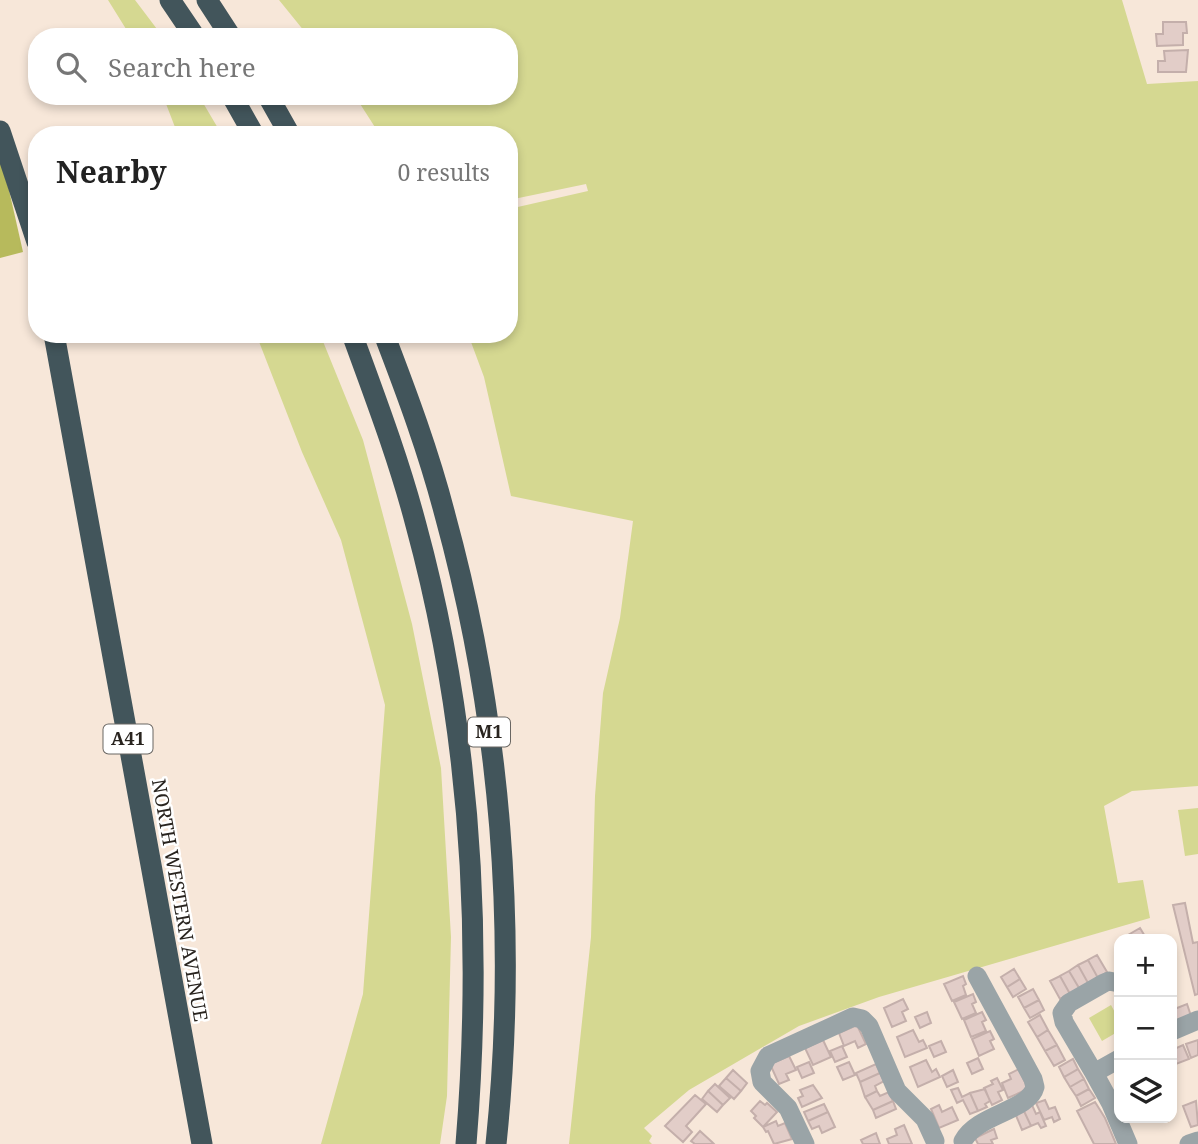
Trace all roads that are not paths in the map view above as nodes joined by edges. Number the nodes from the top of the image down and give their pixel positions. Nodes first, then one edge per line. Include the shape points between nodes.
1 (170, 0) edge
2 (207, 0) edge
3 (189, 28) edge
4 (226, 28) edge
5 (237, 105) edge
6 (273, 105) edge
7 (249, 126) edge
8 (285, 126) edge
9 (0, 131) edge
10 (28, 215) edge
11 (56, 343) edge
12 (355, 343) edge
13 (387, 343) edge
14 (977, 976) dead end
15 (1114, 982) edge
16 (1198, 1020) edge
17 (1177, 1029) edge
18 (1117, 1060) edge
19 (1094, 1073) junction
20 (1198, 1141) edge
21 (934, 1143) edge
22 (964, 1143) edge
23 (202, 1144) edge
24 (466, 1144) edge
25 (496, 1144) edge
26 (805, 1144) edge
27 (1128, 1144) edge
28 (1189, 1144) edge

1 - 3 highway
2 - 4 highway
5 - 7 highway
6 - 8 highway
9 - 10 highway
11 - 23 highway, NORTH WESTERN AVENUE / A41
12 - 24 highway, M1 via 416,525 457,721 474,935
13 - 25 highway, M1 via 445,515 487,715 503,859 506,935 506,1011
14 - 22 street via 1035,1087 1028,1099 972,1129
15 - 19 street via 1063,1009 1065,1023
16 - 17 street
18 - 19 street
19 - 27 street
20 - 28 street
21 - 22 street via 957,1139
21 - 26 street via 925,1119 897,1091 869,1026 853,1017 768,1056 761,1066 762,1082 788,1108

